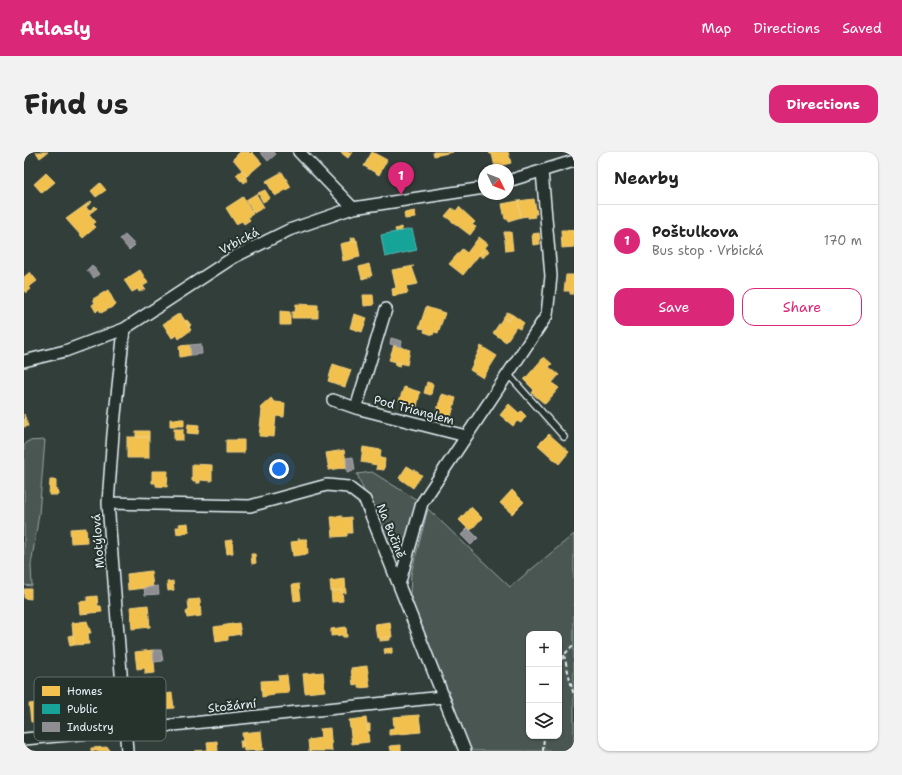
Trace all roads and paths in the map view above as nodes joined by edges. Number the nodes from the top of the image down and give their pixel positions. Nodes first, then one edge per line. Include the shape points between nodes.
1 (299, 152) edge
2 (574, 161) edge
3 (542, 171) junction
4 (514, 179) edge
5 (478, 189) edge
6 (354, 208) junction
7 (386, 309) dead end
8 (124, 329) junction
9 (24, 361) edge
10 (508, 374) junction
11 (333, 400) dead end
12 (356, 408) junction
13 (466, 436) junction
14 (564, 437) dead end
15 (108, 503) junction
16 (399, 586) junction
17 (574, 644) edge
18 (564, 655) junction
19 (562, 659) edge
20 (121, 677) edge
21 (574, 696) edge
22 (444, 697) junction
23 (166, 726) edge
24 (34, 738) edge
25 (24, 739) edge
26 (544, 739) edge
27 (126, 741) edge
28 (127, 751) edge
29 (465, 751) edge
30 (543, 751) edge

1 - 6 street
2 - 3 street
3 - 4 street
3 - 10 street via 551,276 548,315
5 - 6 street, Vrbická
6 - 8 street, Vrbická via 289,230 234,257
7 - 12 street, Pod Trianglem
8 - 9 street, Vrbická via 65,351
8 - 15 street, Motýlová
10 - 13 street
10 - 14 lane
11 - 12 street, Pod Trianglem
12 - 13 street, Pod Trianglem
13 - 16 street via 422,503
15 - 16 street, Na Bučině via 250,506 327,484 348,487 365,500
15 - 20 street, Motýlová
16 - 22 street, Na Bučině
17 - 18 path
18 - 19 path
18 - 21 path
22 - 23 street, Stožární
22 - 29 street, Na Bučině
24 - 25 street, Stožární
26 - 30 path
27 - 28 street, Motýlová

